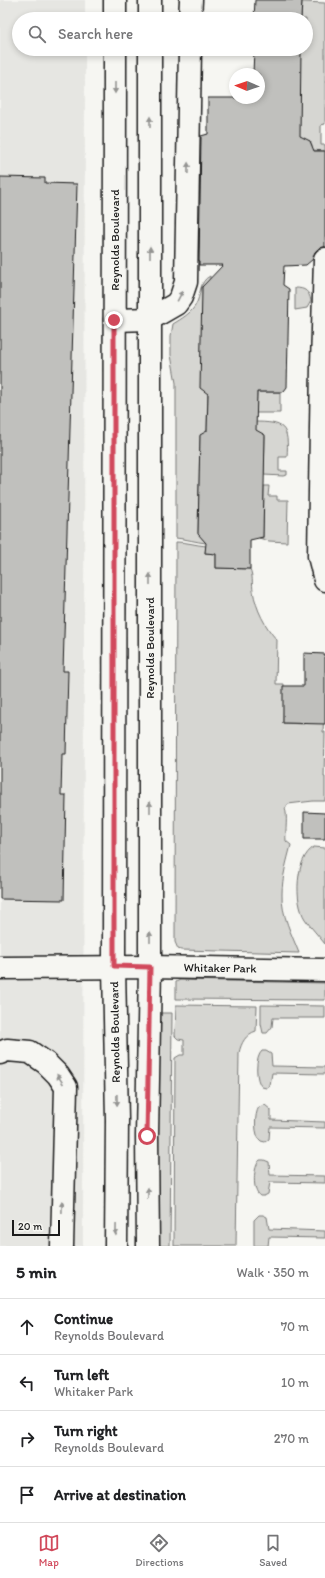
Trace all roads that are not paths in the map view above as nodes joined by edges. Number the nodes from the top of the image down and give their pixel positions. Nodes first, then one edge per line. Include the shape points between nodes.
1 (115, 0) edge
2 (150, 0) edge
3 (191, 0) edge
4 (115, 12) edge
5 (150, 12) edge
6 (190, 12) edge
7 (115, 56) edge
8 (150, 56) edge
9 (190, 56) edge
10 (325, 259) edge
11 (150, 319) junction
12 (114, 320) junction
13 (323, 364) edge
14 (325, 580) edge
15 (114, 966) junction
16 (150, 967) junction
17 (0, 968) edge
18 (325, 970) edge
19 (0, 1053) edge
20 (62, 1246) edge
21 (116, 1246) edge
22 (148, 1246) edge

1 - 4 main road
2 - 5 main road
3 - 6 main road
7 -> 12 main road, Reynolds Boulevard
11 -> 8 main road, Reynolds Boulevard
11 -> 9 main road via 176,304 186,282
10 - 13 main road
11 - 12 main road
16 -> 11 main road, Reynolds Boulevard
12 - 15 main road, Reynolds Boulevard
13 - 14 main road via 319,556
15 - 16 main road, Whitaker Park
15 - 17 main road, Whitaker Park
15 -> 21 main road, Reynolds Boulevard
16 - 18 main road, Whitaker Park
22 -> 16 main road, Reynolds Boulevard
20 -> 19 main road via 66,1087 46,1063 30,1052 7,1050

